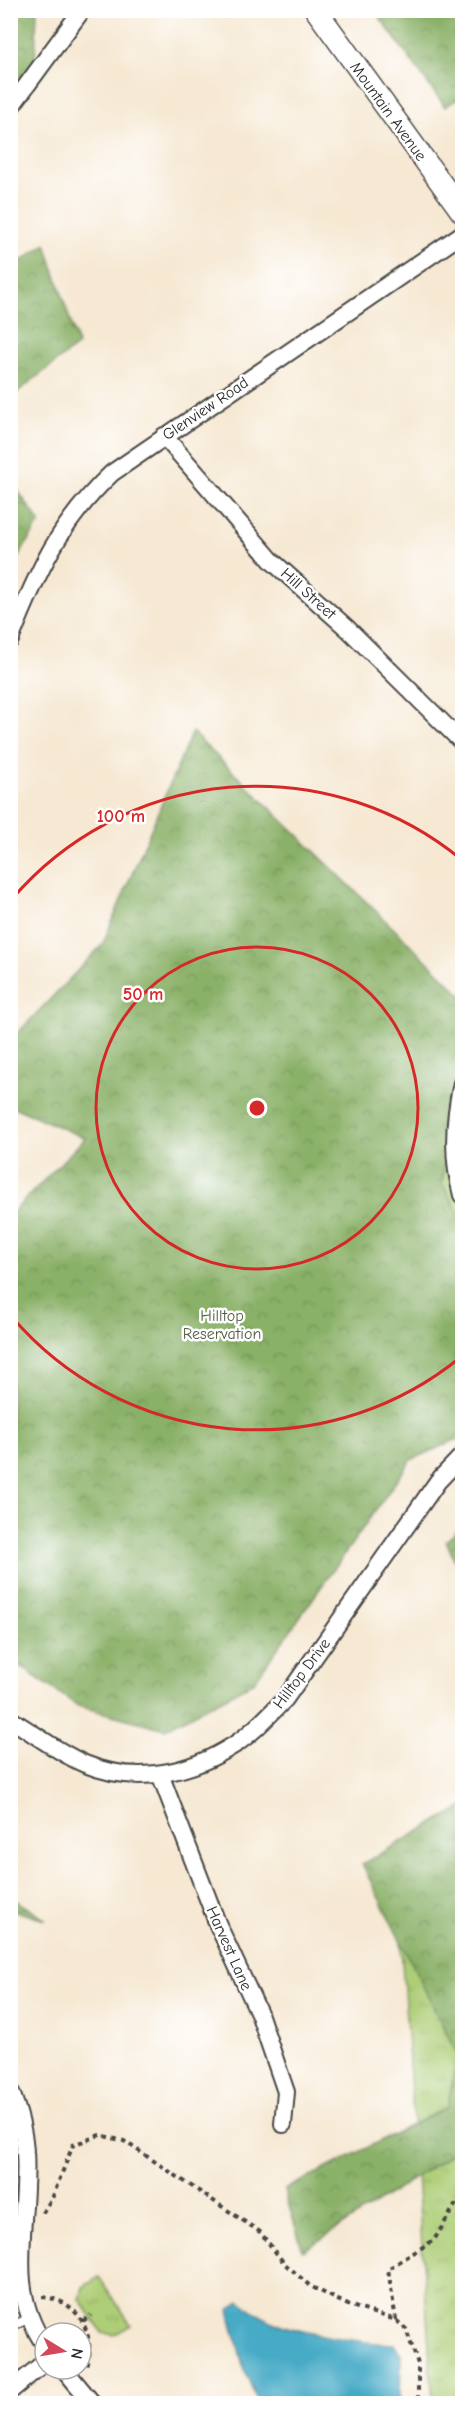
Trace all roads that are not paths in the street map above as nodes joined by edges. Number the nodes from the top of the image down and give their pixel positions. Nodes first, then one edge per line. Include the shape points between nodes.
1 (82, 10) edge
2 (316, 10) edge
3 (10, 108) edge
4 (462, 212) edge
5 (462, 234) edge
6 (164, 436) junction
7 (10, 640) edge
8 (462, 742) edge
9 (462, 1083) edge
10 (462, 1195) edge
11 (462, 1455) edge
12 (10, 1719) edge
13 (160, 1774) junction
14 (10, 2090) edge
15 (283, 2124) dead end
16 (30, 2318) junction
17 (33, 2323) edge
18 (10, 2327) edge
19 (33, 2372) edge
20 (74, 2381) edge
21 (10, 2391) edge
22 (93, 2403) edge

1 - 3 street
2 - 4 street, Mountain Avenue
5 - 6 street, Glenview Road
6 - 7 street, Glenview Road via 112,473 68,522 36,576
6 - 8 street, Hill Street via 272,561 348,629
9 - 10 street via 456,1122
11 - 13 street, Hilltop Drive via 438,1481 285,1699 234,1745 192,1767
12 - 13 street, Hilltop Drive via 93,1767 121,1774
13 - 15 street, Harvest Lane via 218,1925 259,2013 286,2092
14 - 16 street via 22,2127 25,2153 21,2280
16 - 17 street
16 - 18 lane
19 - 21 street
20 - 22 street

